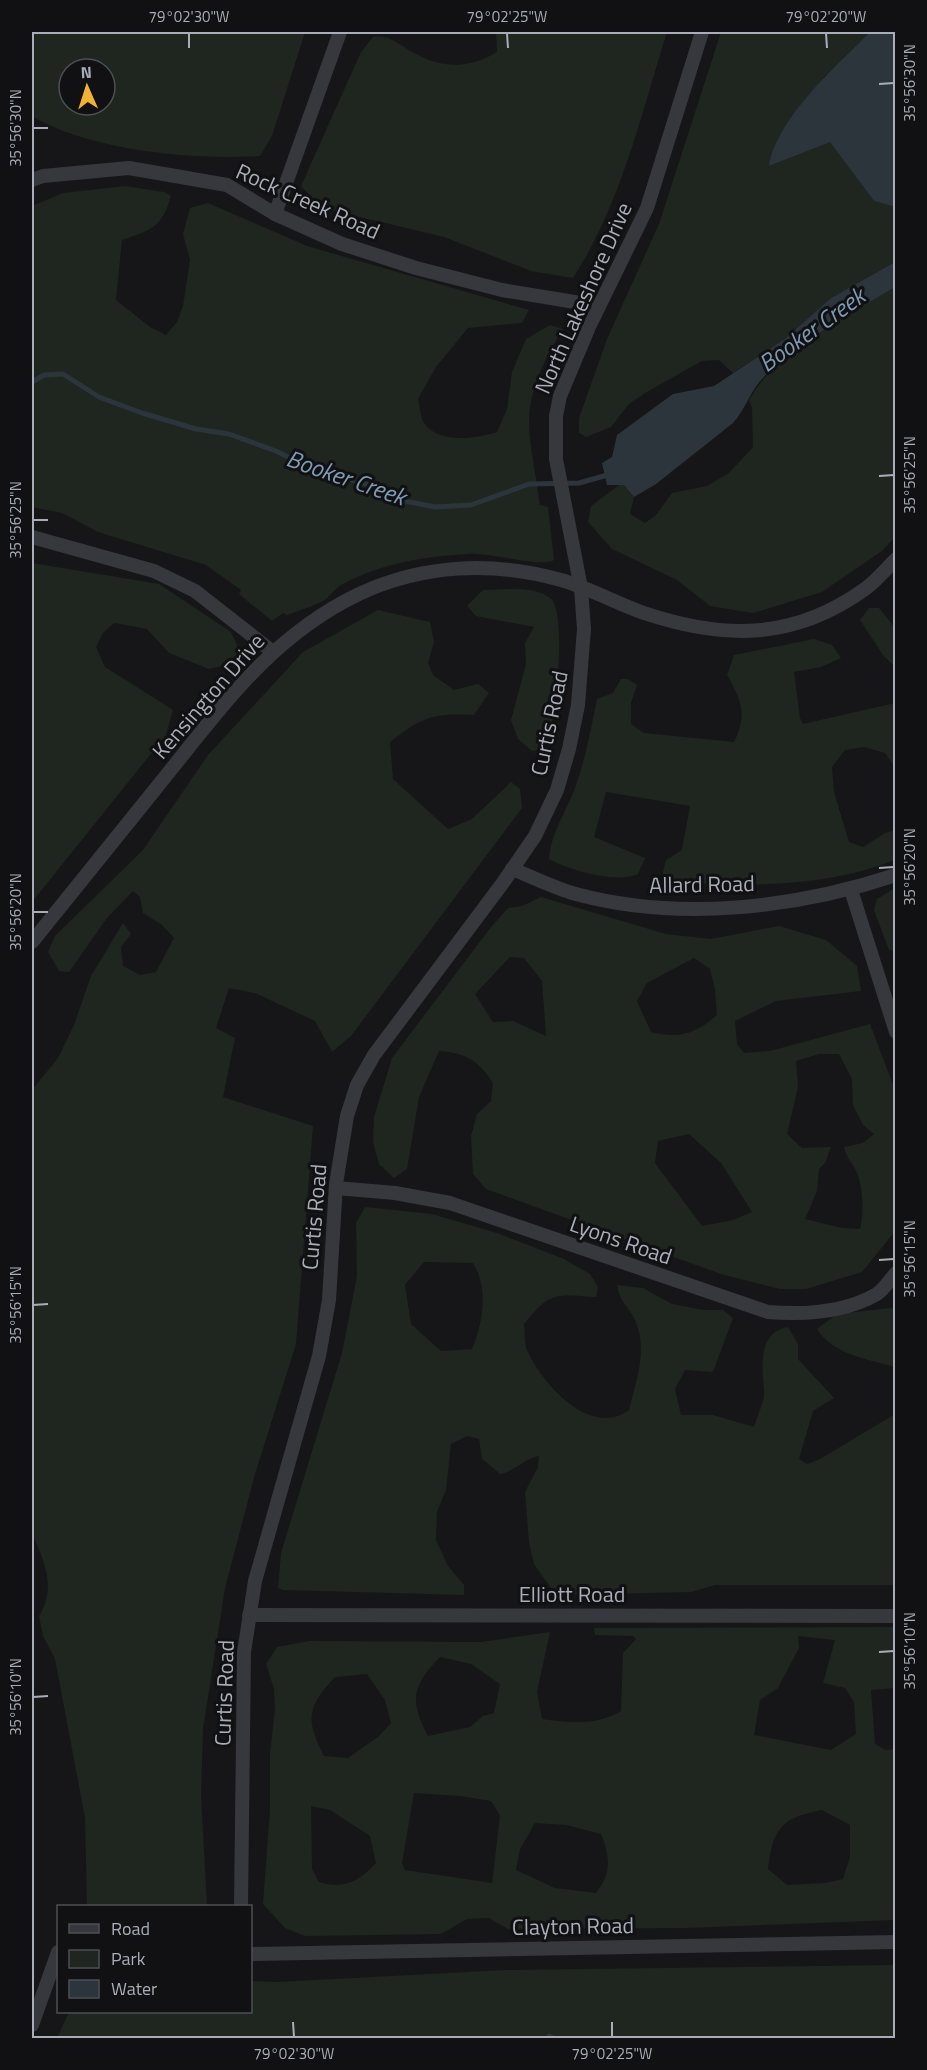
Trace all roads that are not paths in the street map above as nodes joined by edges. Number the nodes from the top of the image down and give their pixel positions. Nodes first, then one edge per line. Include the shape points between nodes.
1 (339, 32) edge
2 (702, 32) edge
3 (32, 180) edge
4 (275, 214) junction
5 (599, 306) junction
6 (32, 537) edge
7 (896, 559) edge
8 (581, 588) junction
9 (273, 652) junction
10 (512, 869) junction
11 (896, 875) edge
12 (851, 890) junction
13 (32, 942) edge
14 (896, 1032) edge
15 (336, 1188) junction
16 (896, 1273) edge
17 (891, 1286) edge
18 (249, 1615) junction
19 (896, 1616) edge
20 (241, 1905) edge
21 (896, 1942) edge
22 (252, 1954) edge
23 (57, 1955) edge
24 (32, 2025) edge

1 - 4 street
2 - 5 street, North Lakeshore Drive via 647,208
3 - 4 street, Rock Creek Road via 90,170 151,171 226,185
4 - 5 street, Rock Creek Road via 342,244 416,268 502,290
5 - 8 street, North Lakeshore Drive via 560,396 556,416 556,459 562,501
6 - 9 street via 154,571 195,591
7 - 8 street, Kensington Drive via 866,588 809,620 757,632 707,629 646,614
8 - 9 street, Kensington Drive via 516,570 474,566 429,572 360,594 292,634
8 - 10 street, Curtis Road via 582,669 569,749 552,800
9 - 13 street, Kensington Drive via 250,674
10 - 12 street, Allard Road via 574,894 629,905 703,909
10 - 15 street, Curtis Road via 368,1065 346,1116
11 - 12 street, Allard Road
12 - 14 street
15 - 17 street, Lyons Road via 450,1203 768,1312 800,1314 839,1309
15 - 18 street, Curtis Road via 329,1300 319,1356 258,1570
16 - 17 street, Lyons Road
18 - 19 street, Elliott Road
18 - 20 street, Curtis Road via 244,1652
21 - 22 street, Clayton Road
23 - 24 street

